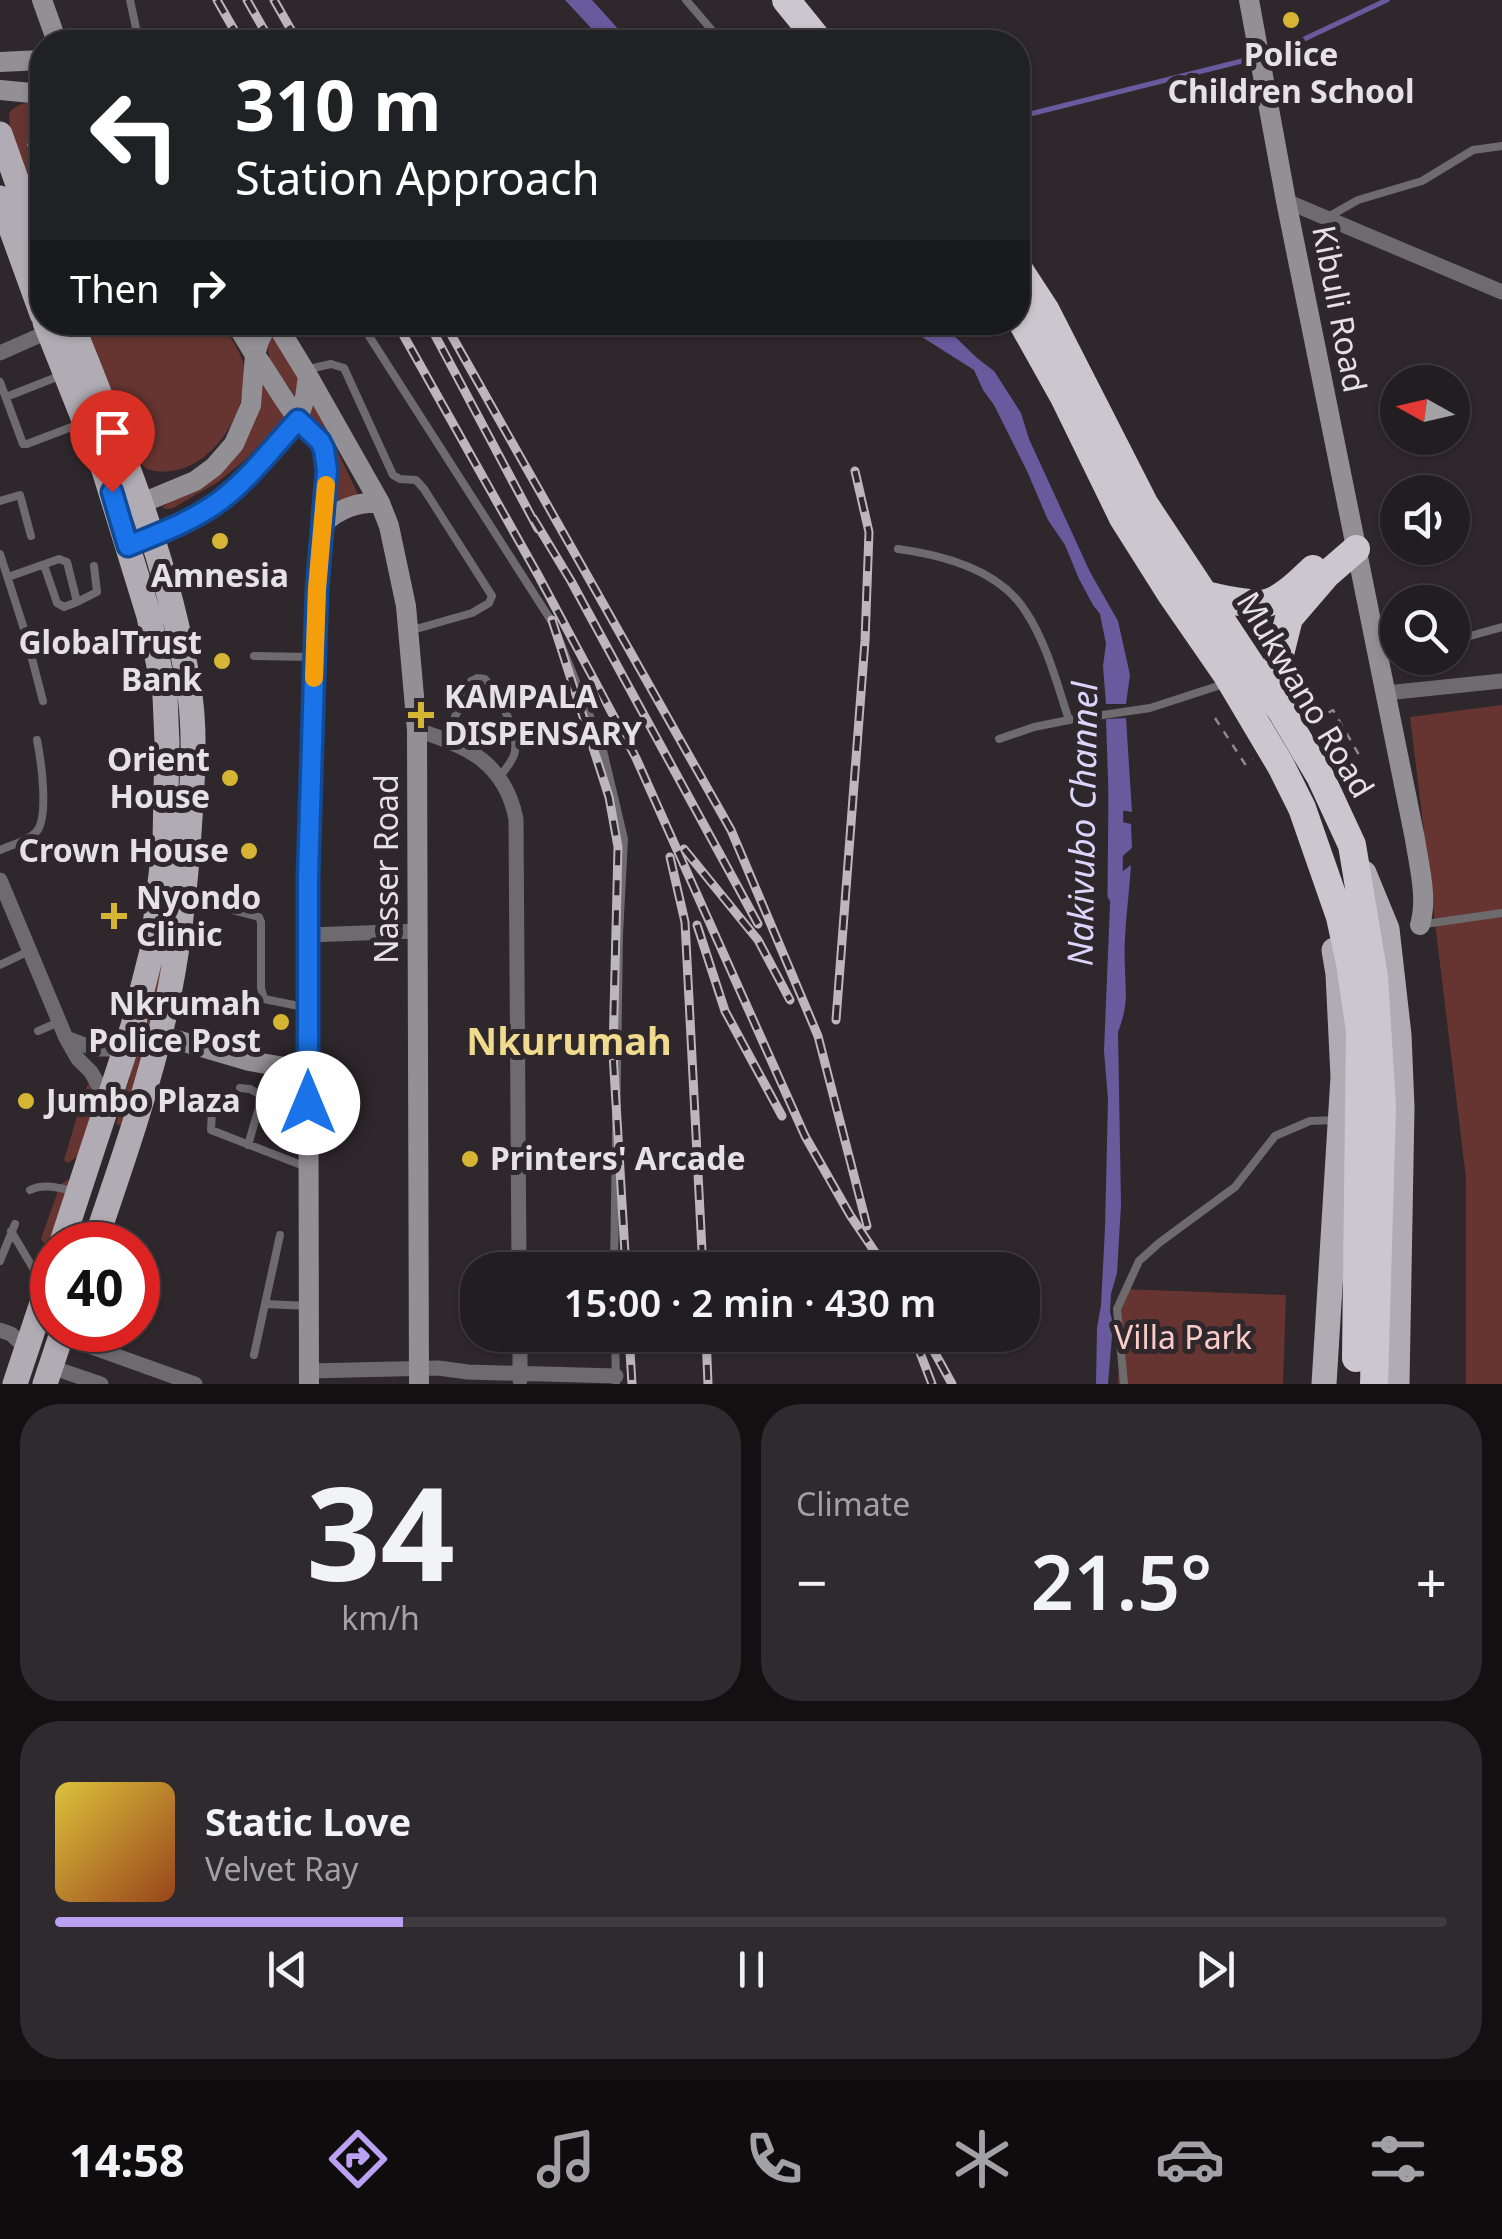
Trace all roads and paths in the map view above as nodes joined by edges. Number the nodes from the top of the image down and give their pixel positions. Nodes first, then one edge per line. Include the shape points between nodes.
1 (42, 0) edge
2 (130, 0) edge
3 (686, 0) edge
4 (1249, 0) edge
5 (53, 30) edge
6 (137, 30) edge
7 (712, 30) edge
8 (30, 61) edge
9 (0, 62) edge
10 (0, 90) edge
11 (30, 92) edge
12 (0, 134) edge
13 (1502, 146) edge
14 (0, 198) edge
15 (1286, 202) junction
16 (30, 218) edge
17 (1326, 218) junction
18 (30, 266) edge
19 (1030, 286) edge
20 (1502, 292) edge
21 (33, 335) edge
22 (58, 335) edge
23 (60, 335) edge
24 (243, 335) edge
25 (263, 335) edge
26 (281, 335) edge
27 (368, 335) edge
28 (1029, 335) edge
29 (0, 353) edge
30 (255, 355) junction
31 (67, 373) junction
32 (307, 373) junction
33 (0, 382) edge
34 (6, 397) junction
35 (298, 420) junction
36 (87, 421) junction
37 (0, 501) edge
38 (380, 503) junction
39 (130, 508) junction
40 (323, 524) junction
41 (31, 536) dead end
42 (153, 536) junction
43 (1355, 541) junction
44 (128, 546) junction
45 (898, 549) dead end
46 (0, 554) edge
47 (44, 564) junction
48 (94, 566) dead end
49 (8, 577) junction
50 (1202, 594) junction
51 (78, 602) junction
52 (1502, 627) edge
53 (1380, 631) edge
54 (409, 632) junction
55 (1470, 636) edge
56 (254, 656) dead end
57 (314, 657) junction
58 (1387, 675) edge
59 (1502, 681) edge
60 (1231, 682) junction
61 (1386, 693) junction
62 (42, 701) dead end
63 (1282, 712) junction
64 (1069, 720) junction
65 (417, 730) junction
66 (444, 738) junction
67 (1000, 739) dead end
68 (37, 740) dead end
69 (500, 776) junction
70 (1352, 845) junction
71 (0, 850) edge
72 (1318, 855) junction
73 (0, 880) edge
74 (182, 902) junction
75 (1502, 913) edge
76 (1420, 925) joint
77 (418, 930) junction
78 (308, 935) junction
79 (29, 951) junction
80 (0, 966) edge
81 (308, 1008) junction
82 (59, 1022) junction
83 (38, 1031) dead end
84 (160, 1035) junction
85 (66, 1038) junction
86 (126, 1049) junction
87 (308, 1071) junction
88 (240, 1088) dead end
89 (223, 1096) dead end
90 (108, 1102) junction
91 (1341, 1120) junction
92 (248, 1145) junction
93 (308, 1168) junction
94 (30, 1190) dead end
95 (80, 1192) junction
96 (69, 1222) edge
97 (102, 1222) edge
98 (280, 1235) dead end
99 (519, 1252) edge
100 (614, 1252) edge
101 (0, 1261) edge
102 (30, 1261) edge
103 (265, 1304) junction
104 (308, 1306) junction
105 (18, 1336) edge
106 (112, 1352) edge
107 (520, 1352) edge
108 (615, 1352) edge
109 (254, 1355) dead end
110 (48, 1375) edge
111 (309, 1377) edge
112 (419, 1377) edge
113 (520, 1379) edge
114 (616, 1380) edge
115 (15, 1384) edge
116 (102, 1384) edge
117 (195, 1384) edge
118 (1124, 1384) edge
119 (1324, 1384) edge
120 (1356, 1384) edge
121 (1374, 1384) edge
122 (1397, 1384) edge

1 - 5 street
2 - 6 lane
3 - 7 lane
4 - 15 street, Kibuli Road
8 - 9 street
10 - 11 street
12 - 16 main road
13 - 17 lane via 1473,150 1422,181 1358,200
14 - 18 main road
15 - 17 street
15 - 43 street, Kibuli Road
17 - 20 street
19 - 50 highway, Mukwano Road via 1145,506
21 - 29 street
22 - 31 main road
23 - 39 main road
24 - 30 street
25 - 30 street
26 - 32 street, Nasser Road
27 - 100 lane via 552,622 602,746 624,839
28 - 60 highway via 1123,518
30 - 35 street
30 - 39 street via 251,405 225,455 195,481
31 - 34 lane
31 - 36 main road
32 - 35 street
32 - 38 street, Nasser Road
32 - 54 lane via 331,364 344,368 393,475 424,489 492,596 472,613
33 - 34 lane
34 - 36 lane via 24,444
35 - 40 street via 324,449
35 - 42 street via 222,499
36 - 39 main road
37 - 41 lane via 20,494
38 - 40 street via 336,512
38 - 54 street, Nasser Road
39 - 42 main road
39 - 44 main road
40 - 57 street
42 - 44 street
42 - 74 main road via 190,694 193,768
43 - 50 highway via 1266,603
43 - 53 street, Kibuli Road
43 - 63 highway via 1289,618 1277,666
44 - 86 main road via 154,636 164,855 152,951
45 - 64 lane via 978,571 1010,591 1026,610
46 - 49 lane
47 - 49 lane
47 - 51 lane via 57,603
47 - 51 lane via 67,562
48 - 51 lane via 97,592
49 - 62 lane
50 - 63 highway, Mukwano Road
52 - 55 lane
54 - 65 street, Nasser Road
56 - 57 lane
57 - 78 street
58 - 61 street, Kibuli Road
59 - 61 street
60 - 64 lane via 1150,708
60 - 72 highway via 1281,766
61 - 76 street, Kibuli Road via 1416,839 1424,899
63 - 70 highway, Mukwano Road
64 - 67 lane
65 - 66 street
65 - 77 street, Nasser Road
66 - 69 street
66 - 69 lane via 470,682 485,679 516,744
68 - 71 lane via 41,822 32,836
69 - 99 street via 513,802 518,846
70 - 121 highway, Mukwano Road via 1374,977 1382,1108
70 - 122 main road via 1387,930 1399,1036
72 - 91 main road via 1338,974
72 - 120 highway via 1340,917 1360,1031
73 - 79 street
74 - 81 lane via 259,917 264,999
74 - 84 main road
75 - 76 lane
77 - 78 street
77 - 112 street, Nasser Road
78 - 81 street
79 - 80 lane
79 - 82 street
81 - 87 street
82 - 83 lane
82 - 85 street
84 - 87 street
84 - 97 main road
85 - 86 street via 96,1049
85 - 90 street
86 - 90 main road
87 - 93 street
88 - 92 lane via 258,1094 260,1104
89 - 92 lane via 212,1110 211,1130
90 - 95 main road
91 - 118 lane via 1310,1121 1275,1136 1235,1187 1139,1262 1117,1310
91 - 119 main road
92 - 93 lane
93 - 104 street
94 - 95 lane
95 - 96 main road
98 - 103 lane
101 - 102 lane via 13,1228
103 - 104 lane
103 - 109 lane
104 - 111 street
105 - 115 main road
106 - 117 street
107 - 113 street
108 - 114 lane
110 - 116 street
111 - 112 street
112 - 113 street via 438,1368
113 - 114 street

